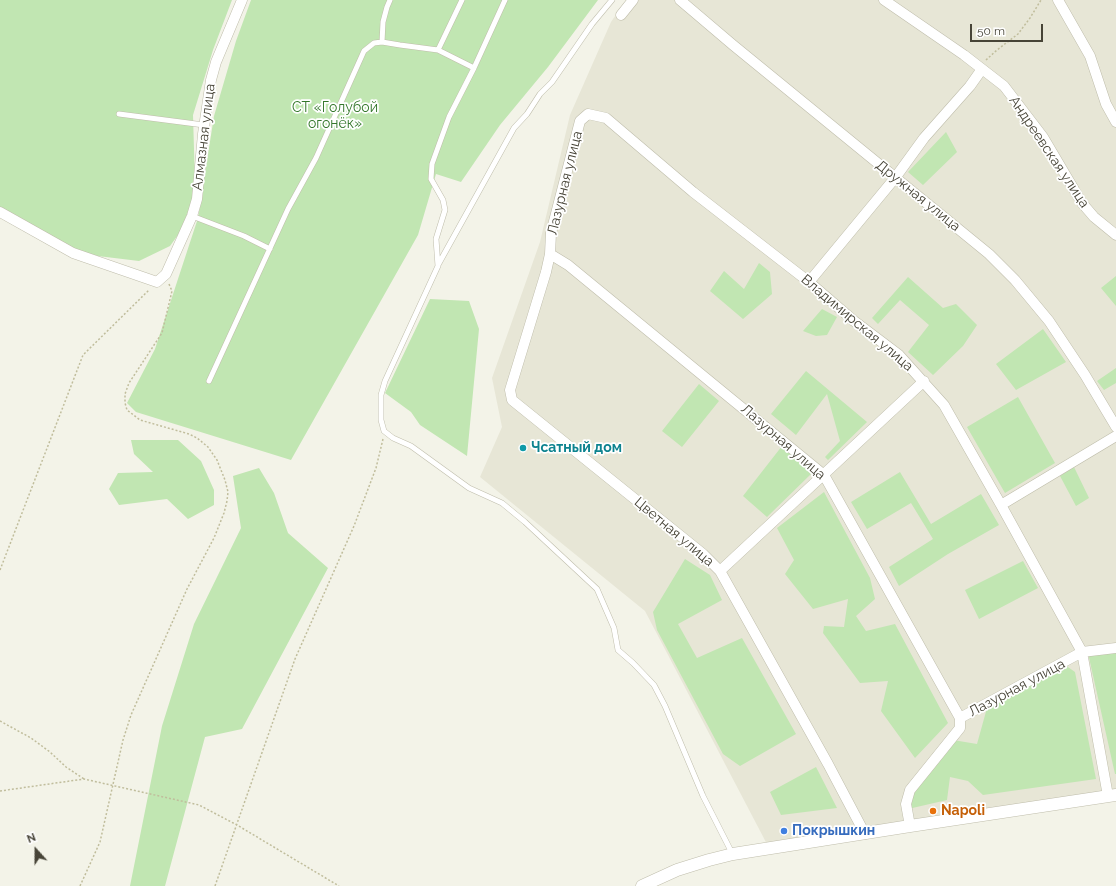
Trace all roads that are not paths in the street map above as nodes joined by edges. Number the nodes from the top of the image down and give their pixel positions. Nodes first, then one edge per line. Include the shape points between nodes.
1 (242, 0) edge
2 (390, 0) edge
3 (462, 0) edge
4 (505, 0) edge
5 (612, 0) edge
6 (633, 0) edge
7 (680, 0) edge
8 (884, 0) edge
9 (1058, 0) edge
10 (621, 15) dead end
11 (382, 42) junction
12 (438, 50) junction
13 (474, 68) junction
14 (982, 69) junction
15 (119, 114) dead end
16 (588, 114) joint
17 (1116, 122) edge
18 (204, 125) junction
19 (895, 178) junction
20 (0, 212) edge
21 (192, 216) junction
22 (1116, 235) edge
23 (270, 249) junction
24 (550, 254) junction
25 (438, 266) junction
26 (809, 282) junction
27 (209, 381) dead end
28 (924, 381) junction
29 (1116, 428) edge
30 (1116, 436) edge
31 (824, 475) junction
32 (1001, 505) junction
33 (720, 571) junction
34 (1116, 648) edge
35 (1082, 652) junction
36 (960, 718) junction
37 (1112, 796) edge
38 (910, 826) junction
39 (865, 834) junction
40 (733, 854) junction
41 (642, 886) edge

1 - 18 street, Алмазная улица via 216,62
2 - 11 lane via 383,22
3 - 12 lane
4 - 13 lane
5 - 25 lane via 552,82 514,128
6 - 10 street
7 - 19 street, Дружная улица
8 - 14 street, Андреевская улица
9 - 17 street via 1090,56 1106,104
11 - 12 lane
11 - 23 lane via 374,43 364,51 316,158
12 - 13 lane
13 - 25 lane via 449,118 432,164 431,179 443,200 445,210 436,240
14 - 19 street via 924,138
14 - 22 street, Андреевская улица via 1004,86 1043,137 1082,203
15 - 18 lane
16 - 24 street, Лазурная улица via 580,121 551,233
16 - 26 street, Владимирская улица via 606,118 694,192
18 - 21 street, Алмазная улица via 197,199
19 - 26 street
19 - 29 street, Дружная улица via 989,254 1015,280 1049,321
20 - 21 street, Алмазная улица via 73,253 157,282 166,274
21 - 23 lane
23 - 27 lane
24 - 31 street, Лазурная улица via 568,264
24 - 33 street, Цветная улица via 510,390 512,400 703,554
25 - 40 lane via 385,381 381,395 381,420 384,431 411,446 469,488 502,503 598,589 614,628 618,650 654,685 703,796
26 - 28 street, Владимирская улица via 899,355
28 - 31 street
28 - 32 street, Владимирская улица via 944,405
30 - 32 street
31 - 33 street
31 - 36 street, Лазурная улица
32 - 35 street, Владимирская улица
33 - 39 street, Цветная улица
34 - 35 street
35 - 36 street, Лазурная улица
35 - 37 street, Владимирская улица
36 - 38 street via 960,728 910,790 906,804
37 - 38 street
38 - 39 street
39 - 40 street
40 - 41 street via 677,870

